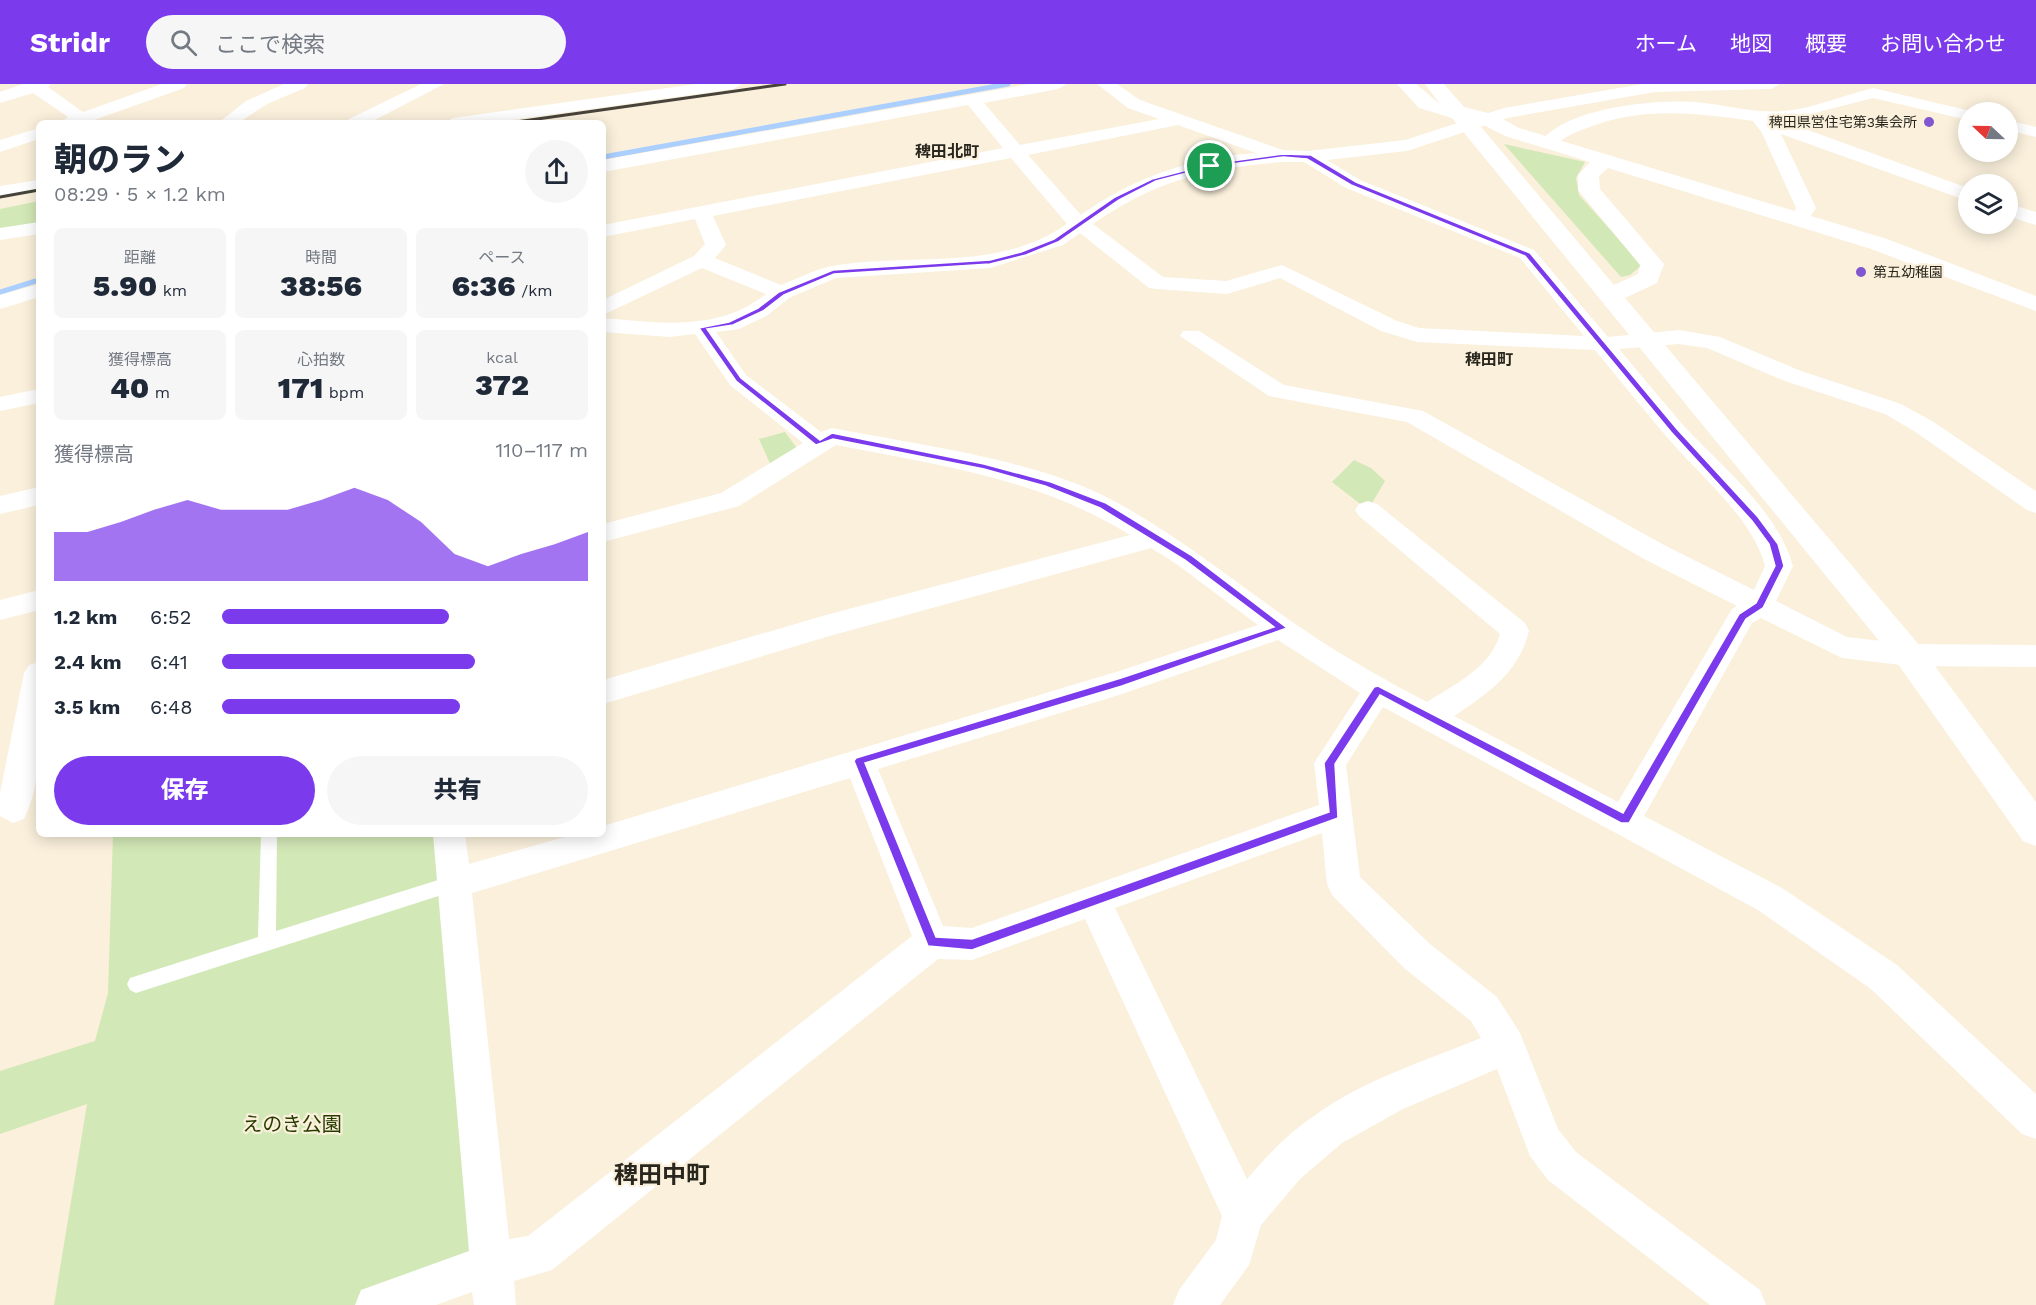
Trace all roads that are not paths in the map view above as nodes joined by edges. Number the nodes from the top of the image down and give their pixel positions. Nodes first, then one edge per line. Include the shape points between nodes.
1 (178, 84) edge
2 (299, 84) edge
3 (435, 84) edge
4 (625, 84) edge
5 (733, 84) edge
6 (1058, 84) edge
7 (1106, 84) edge
8 (1406, 84) edge
9 (1434, 84) edge
10 (1771, 84) edge
11 (36, 85) edge
12 (651, 96) junction
13 (0, 98) edge
14 (971, 98) junction
15 (1958, 114) edge
16 (1759, 116) junction
17 (77, 120) edge
18 (84, 120) edge
19 (230, 120) edge
20 (361, 120) edge
21 (475, 120) edge
22 (1179, 120) junction
23 (2018, 128) edge
24 (1485, 131) junction
25 (2036, 132) edge
26 (36, 134) edge
27 (1549, 143) junction
28 (0, 146) edge
29 (1016, 150) junction
30 (1283, 156) junction
31 (1308, 157) junction
32 (1605, 159) junction
33 (606, 165) edge
34 (36, 186) edge
35 (1958, 191) edge
36 (0, 192) edge
37 (701, 211) junction
38 (2018, 213) edge
39 (1799, 219) junction
40 (2036, 219) edge
41 (1083, 225) junction
42 (36, 228) edge
43 (606, 230) edge
44 (0, 234) edge
45 (701, 261) junction
46 (36, 291) edge
47 (781, 293) junction
48 (1612, 294) junction
49 (0, 302) edge
50 (2036, 304) edge
51 (606, 307) edge
52 (606, 325) edge
53 (702, 328) junction
54 (1191, 336) dead end
55 (1603, 344) junction
56 (36, 397) edge
57 (0, 404) edge
58 (819, 443) junction
59 (36, 497) edge
60 (2036, 504) edge
61 (0, 506) edge
62 (1368, 510) dead end
63 (606, 532) edge
64 (1156, 537) junction
65 (36, 601) edge
66 (1760, 606) junction
67 (0, 610) edge
68 (1282, 628) junction
69 (1908, 655) junction
70 (2036, 656) edge
71 (1378, 690) junction
72 (606, 691) edge
73 (36, 692) edge
74 (1429, 716) junction
75 (859, 761) junction
76 (17, 809) edge
77 (1334, 814) junction
78 (1625, 819) junction
79 (2036, 830) edge
80 (269, 837) edge
81 (449, 837) edge
82 (454, 883) junction
83 (1094, 902) junction
84 (932, 942) junction
85 (267, 943) junction
86 (136, 984) dead end
87 (1507, 1046) junction
88 (2036, 1120) edge
89 (1243, 1215) junction
90 (491, 1264) junction
91 (376, 1305) edge
92 (495, 1305) edge
93 (1194, 1305) edge
94 (1745, 1305) edge

1 - 18 street
2 - 19 street via 257,101
3 - 20 street
4 - 12 street
5 - 12 street
6 - 14 street
7 - 22 street via 1134,104
8 - 24 street via 1433,110
9 - 24 street
10 - 24 street via 1655,87
11 - 13 street
11 - 17 street
12 - 21 street
14 - 29 street
14 - 33 street
15 - 16 street via 1873,93 1799,114
16 - 27 street via 1694,108 1637,108 1556,134
16 - 35 street via 1782,128
16 - 39 street via 1772,132 1806,208
22 - 29 street
22 - 30 street
23 - 25 street
24 - 27 street via 1512,132
24 - 31 street
24 - 48 street
26 - 28 street
27 - 32 street
29 - 37 street
29 - 41 street via 1066,213
30 - 31 street
30 - 41 street via 1210,166 1154,180 1117,198
31 - 55 street via 1353,184 1527,254
32 - 39 street
32 - 48 street via 1588,175 1589,190 1652,264 1649,278
34 - 36 street
37 - 43 street
37 - 45 street via 716,245
38 - 40 street
39 - 50 street via 1941,266
41 - 47 street via 1056,241 990,262 833,272
41 - 55 street via 1157,283 1227,288 1282,271 1403,332
42 - 44 street
45 - 47 street
45 - 51 street
46 - 49 street
47 - 53 street via 760,310 731,324
48 - 69 street
52 - 53 street
53 - 58 street via 738,380
54 - 66 street via 1277,391 1414,416 1654,552
55 - 60 street via 1679,337 1712,342 1793,376 1893,410 1923,426
55 - 66 street via 1773,544 1779,566
56 - 57 street
58 - 63 street via 730,500
58 - 64 street via 832,436 984,466 1048,484 1103,506
59 - 61 street
62 - 74 street via 1515,631 1513,648 1480,682
64 - 68 street
64 - 72 street via 826,626
65 - 67 street
66 - 69 street via 1842,647
66 - 78 street via 1742,616
68 - 71 street
68 - 75 street via 1122,682
69 - 70 street
69 - 79 street
71 - 74 street
71 - 77 street via 1330,763
73 - 76 street
74 - 78 street
75 - 82 street
75 - 84 street
77 - 83 street
77 - 87 street via 1344,884 1417,956 1484,1009
78 - 88 street via 1770,899 1884,977
80 - 85 lane
81 - 82 street
82 - 85 lane
82 - 90 street
83 - 84 street via 972,944
83 - 89 street
84 - 90 street via 537,1255
85 - 86 lane
87 - 89 street via 1389,1095 1328,1129 1286,1164
87 - 94 street via 1544,1142 1562,1166
89 - 93 street via 1234,1250
90 - 91 street
90 - 92 street

